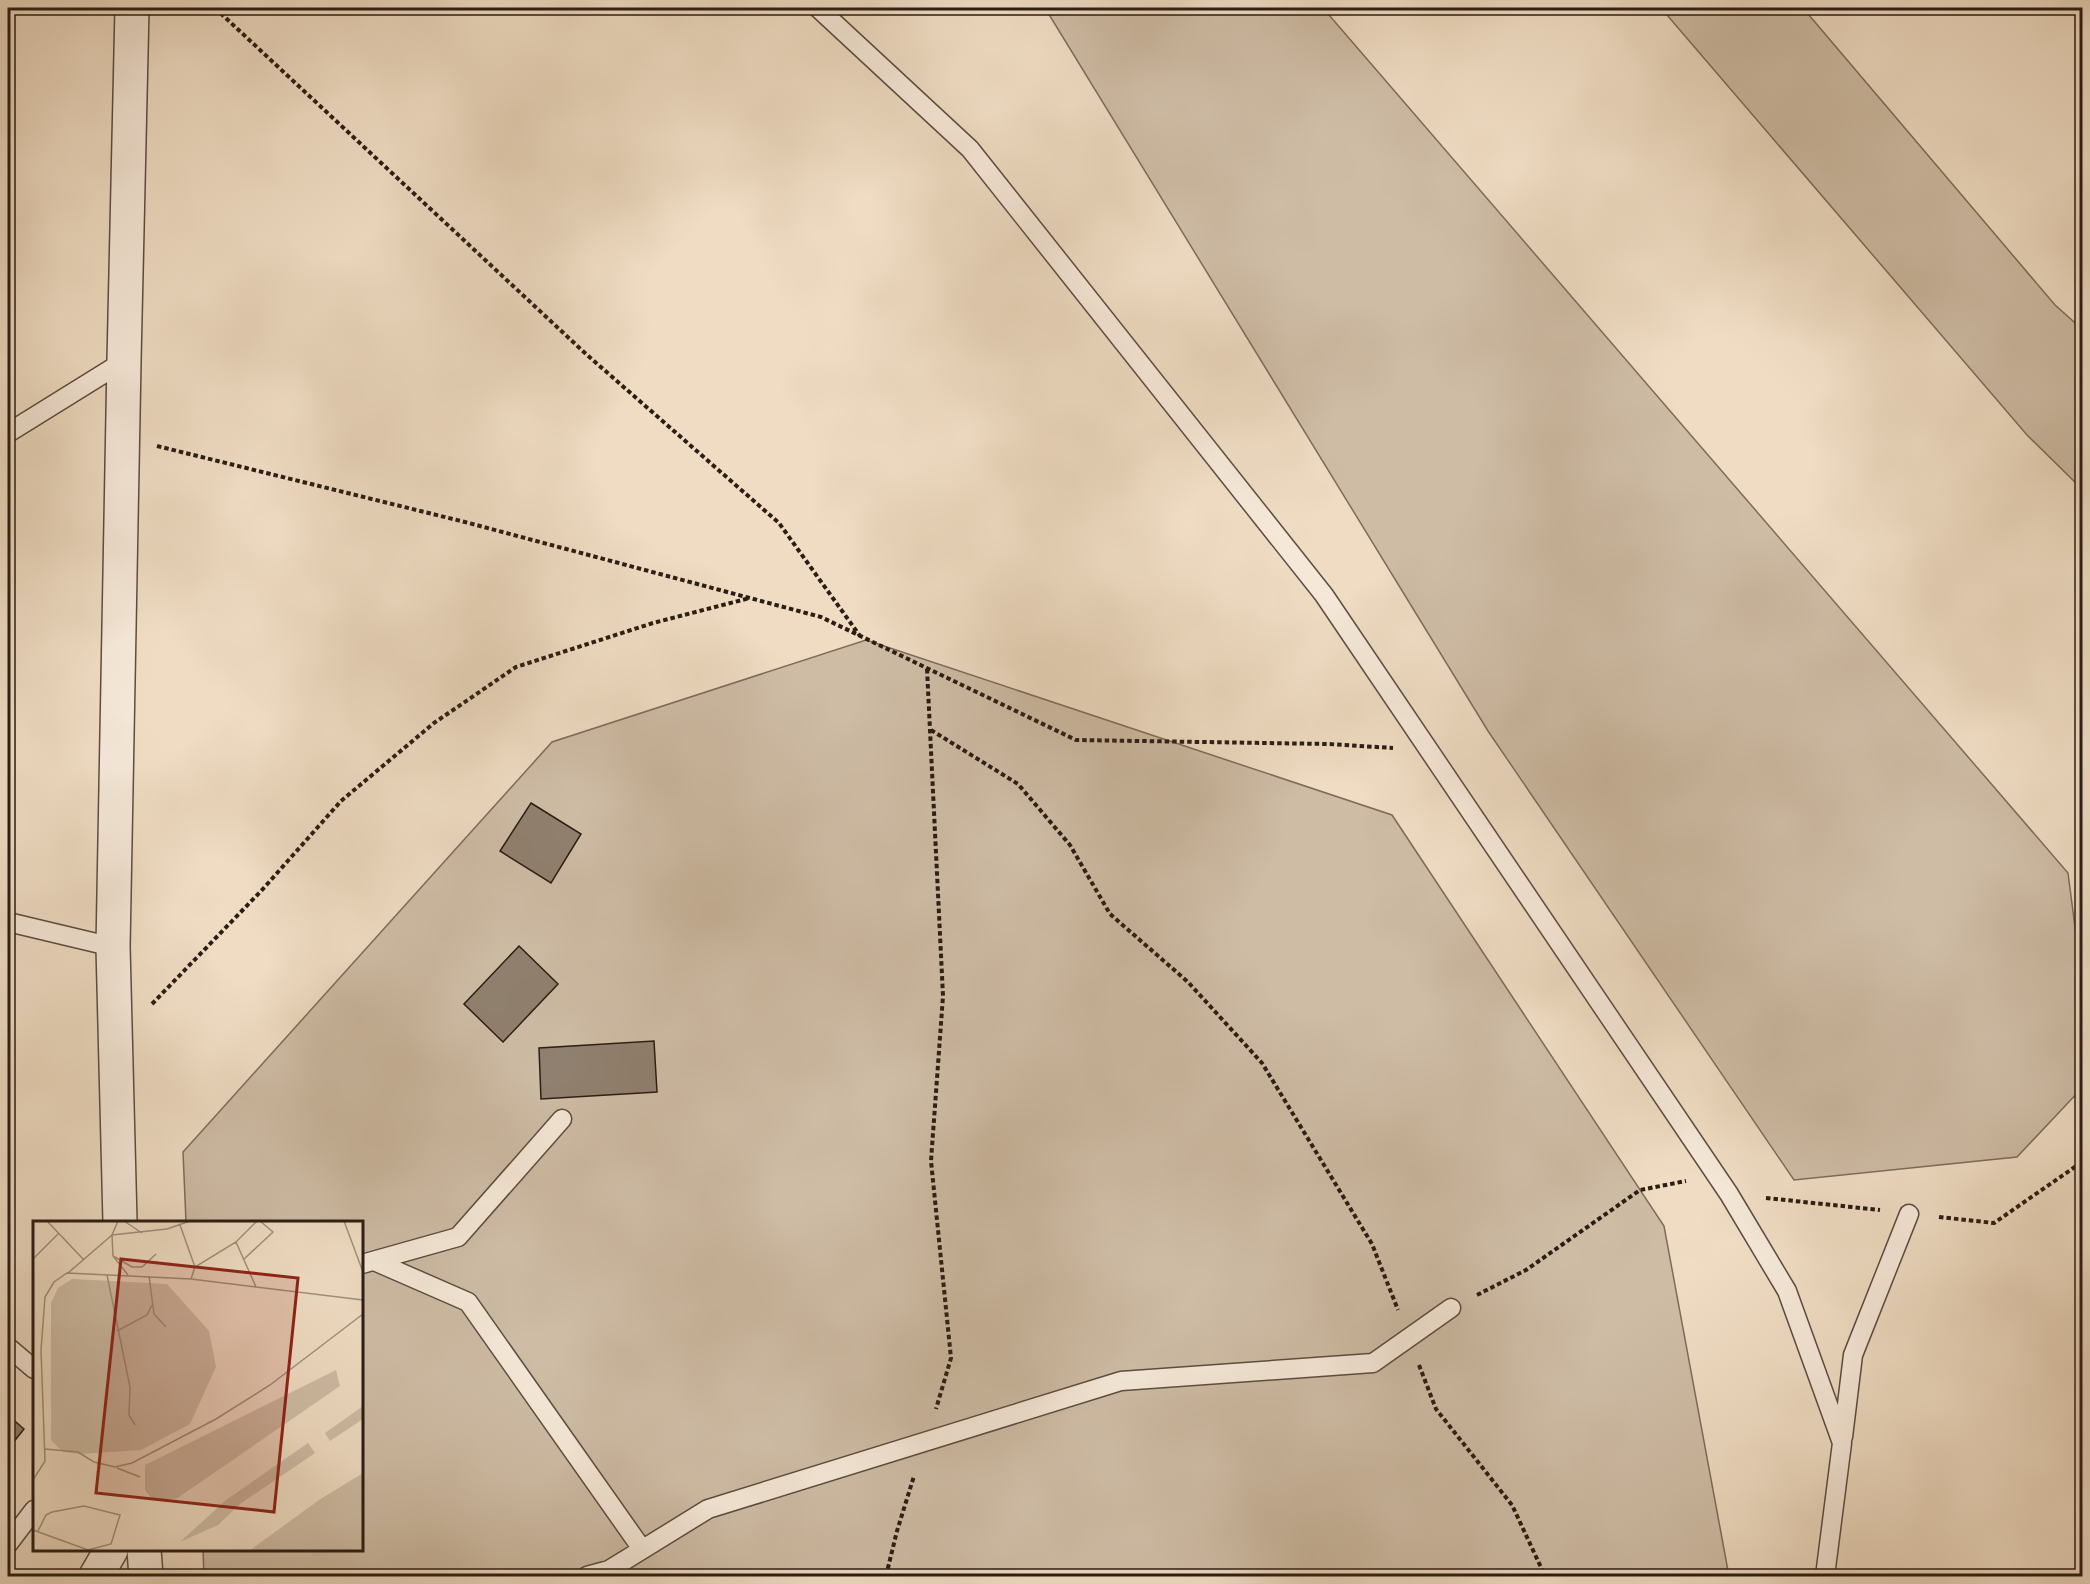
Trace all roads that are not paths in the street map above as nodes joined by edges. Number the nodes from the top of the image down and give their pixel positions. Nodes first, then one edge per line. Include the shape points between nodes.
1 (132, 8) edge
2 (818, 8) edge
3 (124, 361) junction
4 (8, 433) edge
5 (8, 922) edge
6 (113, 947) junction
7 (562, 1119) dead end
8 (1909, 1214) dead end
9 (120, 1221) edge
10 (368, 1262) edge
11 (1451, 1308) road end
12 (8, 1347) edge
13 (33, 1368) edge
14 (1842, 1443) junction
15 (33, 1511) edge
16 (8, 1544) edge
17 (642, 1549) junction
18 (110, 1551) edge
19 (144, 1551) edge
20 (96, 1576) edge
21 (146, 1576) edge
22 (587, 1576) edge
23 (1825, 1576) edge

1 - 3 street
2 - 14 lane via 970,149 1324,595 1717,1175 1787,1292
3 - 4 lane
3 - 6 street
5 - 6 lane
6 - 9 street
7 - 10 lane via 458,1237
8 - 14 lane via 1853,1355
10 - 17 lane via 468,1302
11 - 17 lane via 1372,1362 1121,1381 708,1509
12 - 13 lane
14 - 23 lane
15 - 16 lane
17 - 22 lane via 609,1570
18 - 20 street
19 - 21 street

